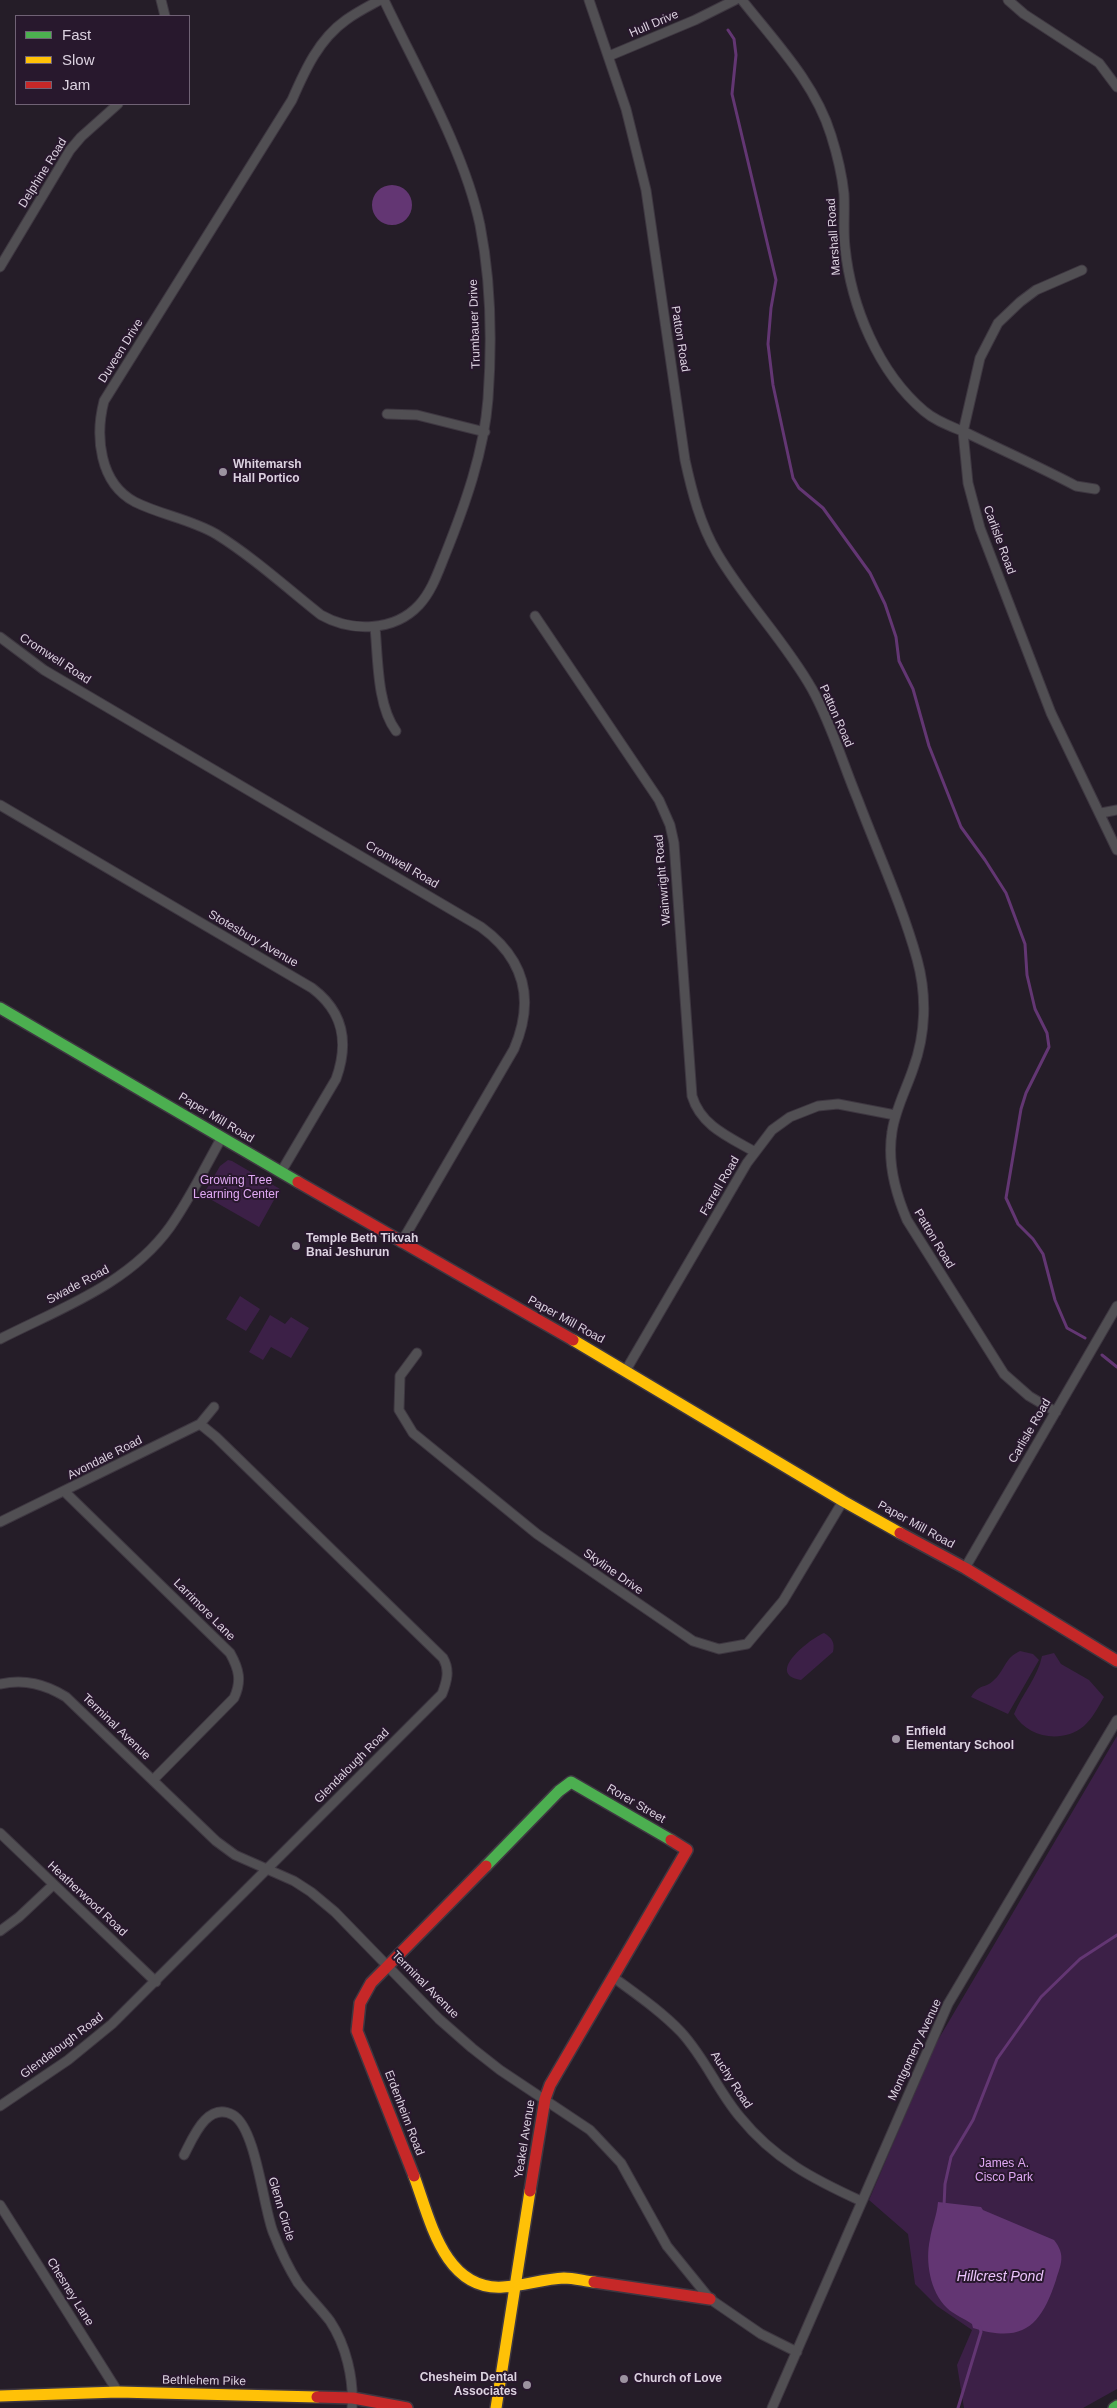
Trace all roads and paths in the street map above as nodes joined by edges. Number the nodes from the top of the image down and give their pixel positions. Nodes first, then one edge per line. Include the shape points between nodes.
1 (161, 0) edge
2 (382, 0) edge
3 (589, 0) edge
4 (735, 0) edge
5 (742, 0) edge
6 (1008, 0) edge
7 (164, 15) edge
8 (609, 56) junction
9 (1117, 86) edge
10 (117, 105) edge
11 (0, 266) edge
12 (1082, 270) dead end
13 (387, 414) dead end
14 (485, 432) junction
15 (963, 432) junction
16 (1095, 489) dead end
17 (535, 616) dead end
18 (375, 627) junction
19 (0, 637) edge
20 (396, 731) dead end
21 (0, 805) edge
22 (1117, 810) edge
23 (1101, 813) junction
24 (1117, 850) edge
25 (0, 1008) edge
26 (895, 1115) junction
27 (222, 1137) junction
28 (755, 1152) junction
29 (281, 1172) junction
30 (401, 1243) junction
31 (1117, 1306) edge
32 (0, 1339) edge
33 (417, 1353) dead end
34 (626, 1370) junction
35 (214, 1407) dead end
36 (1056, 1412) junction
37 (200, 1424) junction
38 (65, 1492) junction
39 (843, 1501) junction
40 (0, 1522) edge
41 (964, 1568) junction
42 (1117, 1661) edge
43 (0, 1684) edge
44 (1117, 1720) edge
45 (153, 1780) junction
46 (571, 1782) joint
47 (0, 1833) edge
48 (687, 1850) joint
49 (266, 1869) junction
50 (53, 1885) junction
51 (0, 1931) edge
52 (389, 1967) junction
53 (613, 1977) junction
54 (156, 1982) junction
55 (545, 2099) junction
56 (0, 2106) edge
57 (184, 2155) dead end
58 (861, 2201) junction
59 (0, 2205) edge
60 (515, 2287) junction
61 (710, 2299) junction
62 (796, 2352) junction
63 (118, 2392) junction
64 (0, 2396) edge
65 (352, 2403) edge
66 (406, 2408) edge
67 (496, 2408) edge
68 (772, 2408) edge

1 - 7 street
2 - 14 street, Trumbauer Drive via 461,161 480,225 490,342
2 - 18 street, Duveen Drive via 347,19 310,61 292,100 104,401 99,431 106,469 129,498 215,534 333,621
3 - 8 street, Patton Road
4 - 8 street, Hull Drive
5 - 15 street, Marshall Road via 801,76 823,114 841,174 845,248 852,289 878,353 918,405 940,423
6 - 9 street via 1099,64
8 - 26 street, Patton Road via 646,190 685,460 695,502 726,568 812,689 917,958 924,995 923,1028 914,1069
10 - 11 street, Delphine Road via 70,150
12 - 15 street, Carlisle Road via 1036,290 998,323 980,358
13 - 14 street via 417,415
14 - 18 street, Trumbauer Drive via 466,500 434,582 411,612
15 - 16 street, Marshall Road via 1076,486
15 - 23 street, Carlisle Road via 968,483 980,528 1051,713
17 - 28 street, Wainwright Road via 668,817 674,843 692,1096 710,1124
18 - 20 street via 384,706
19 - 30 street, Cromwell Road via 44,670 481,927 501,943 515,963 524,997 521,1032
21 - 29 street, Stotesbury Avenue via 326,999 341,1029 340,1068
22 - 23 street
23 - 24 street, Carlisle Road
25 - 27 main road, Paper Mill Road
26 - 28 street, Farrell Road via 838,1104 818,1106 783,1121
26 - 36 street, Patton Road via 890,1146 892,1170 906,1220 1004,1374
27 - 29 main road, Paper Mill Road
27 - 32 street, Swade Road via 170,1227 144,1256 110,1284
28 - 34 street, Farrell Road
29 - 30 main road, Paper Mill Road
30 - 34 main road, Paper Mill Road
31 - 36 street, Carlisle Road
33 - 39 street, Skyline Drive via 400,1376 399,1410 413,1433 537,1534 693,1641 719,1649 748,1644 783,1601
34 - 39 main road, Paper Mill Road
35 - 37 street, Avondale Road
36 - 41 street, Carlisle Road
37 - 38 street, Avondale Road
37 - 49 street, Glendalough Road via 408,1623 447,1665 442,1694
38 - 40 street, Avondale Road
38 - 45 street, Larrimore Lane via 230,1653 240,1674 234,1698
39 - 41 main road, Paper Mill Road
41 - 42 main road, Paper Mill Road
43 - 45 street, Terminal Avenue via 39,1684 66,1697
44 - 58 street, Montgomery Avenue via 948,2004
45 - 49 street, Terminal Avenue via 216,1841 235,1855
46 - 48 main road, Rorer Street
46 - 52 main road, Erdenheim Road via 558,1791
47 - 50 street, Heatherwood Road
48 - 53 main road, Yeakel Avenue
49 - 52 street, Terminal Avenue via 311,1892
49 - 54 street, Glendalough Road
50 - 51 street
50 - 54 street, Heatherwood Road
52 - 55 street, Terminal Avenue via 472,2048
52 - 60 main road, Erdenheim Road via 362,1996 357,2031 445,2257 463,2277 473,2282 503,2289
53 - 55 main road, Yeakel Avenue
53 - 58 street, Auchy Road via 682,2033 739,2116 784,2160 813,2179
54 - 56 street, Glendalough Road via 68,2060
55 - 60 main road, Yeakel Avenue
55 - 61 street, Terminal Avenue via 590,2130 621,2163 667,2246
57 - 65 street, Glenn Circle via 209,2116 226,2113 234,2116 248,2132 277,2243 298,2283 336,2332 345,2352
58 - 62 street, Montgomery Avenue
59 - 63 street, Chesney Lane
60 - 61 main road, Erdenheim Road via 566,2278
60 - 67 main road, Yeakel Avenue
61 - 62 street, Terminal Avenue via 760,2334
62 - 68 street, Montgomery Avenue
63 - 64 main road, Bethlehem Pike
63 - 65 main road, Bethlehem Pike
65 - 66 main road, Bethlehem Pike

